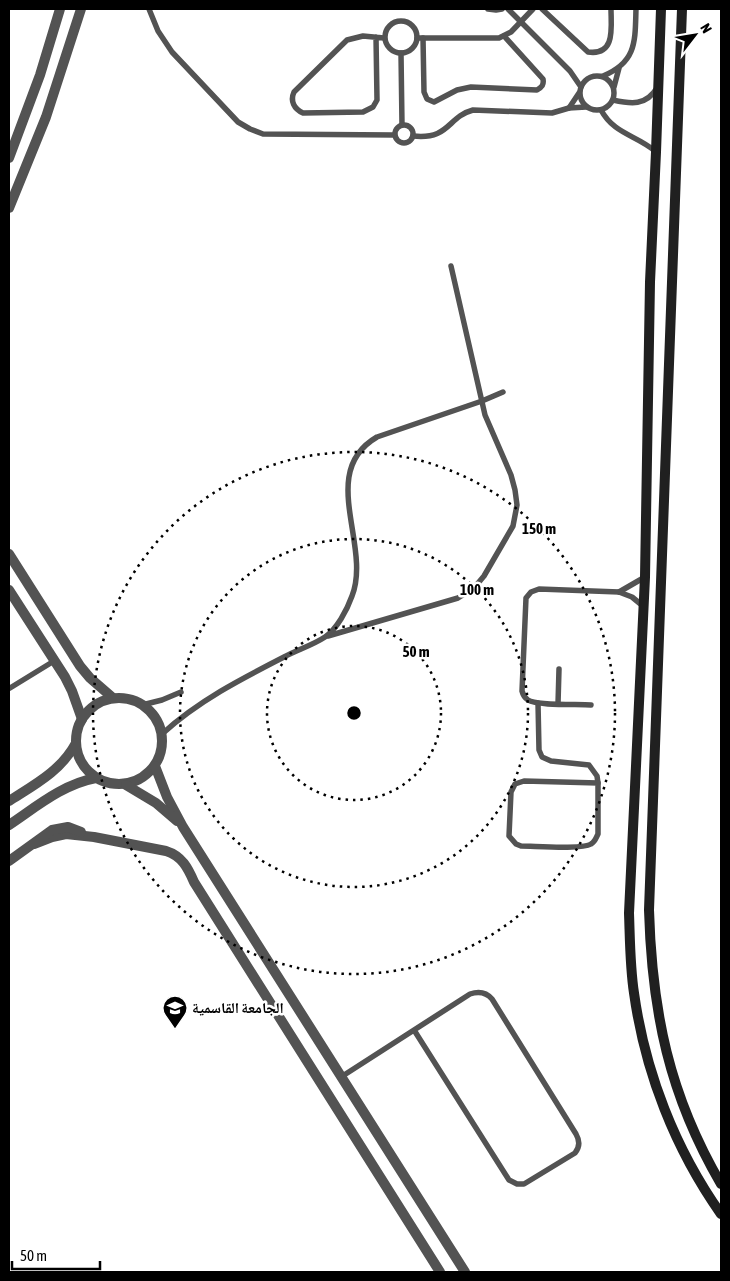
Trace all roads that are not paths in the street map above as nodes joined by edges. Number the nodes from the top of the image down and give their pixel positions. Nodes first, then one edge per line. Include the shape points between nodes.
1 (60, 9) edge
2 (81, 9) edge
3 (149, 9) edge
4 (488, 9) edge
5 (502, 9) edge
6 (508, 9) edge
7 (533, 9) edge
8 (542, 9) edge
9 (611, 9) edge
10 (636, 9) edge
11 (660, 9) edge
12 (682, 9) edge
13 (521, 22) junction
14 (504, 36) junction
15 (376, 37) junction
16 (420, 38) junction
17 (385, 41) junction
18 (376, 52) junction
19 (401, 53) junction
20 (619, 68) junction
21 (570, 72) junction
22 (603, 76) junction
23 (589, 77) junction
24 (658, 86) junction
25 (614, 87) junction
26 (580, 90) junction
27 (613, 100) junction
28 (586, 107) junction
29 (568, 108) junction
30 (601, 110) junction
31 (402, 125) junction
32 (394, 136) junction
33 (413, 136) junction
34 (656, 152) junction
35 (9, 158) edge
36 (9, 208) edge
37 (452, 266) dead end
38 (503, 392) dead end
39 (482, 402) junction
40 (9, 554) edge
41 (644, 577) junction
42 (9, 590) edge
43 (619, 592) junction
44 (643, 606) junction
45 (326, 636) junction
46 (54, 661) junction
47 (559, 669) dead end
48 (10, 688) dead end
49 (181, 692) dead end
50 (113, 698) junction
51 (538, 703) junction
52 (558, 704) junction
53 (142, 705) junction
54 (591, 705) dead end
55 (82, 719) junction
56 (162, 734) junction
57 (76, 743) junction
58 (155, 766) junction
59 (96, 778) junction
60 (598, 783) junction
61 (126, 785) junction
62 (9, 801) edge
63 (9, 825) edge
64 (183, 827) junction
65 (9, 860) edge
66 (414, 1030) junction
67 (341, 1077) junction
68 (721, 1184) edge
69 (721, 1214) edge
70 (440, 1272) edge
71 (465, 1272) edge

1 - 35 street
2 - 36 street via 46,116
3 - 32 lane via 172,52 233,118 250,129 263,134
4 - 5 lane
6 - 13 lane
7 - 13 lane
8 - 9 lane via 588,52 594,52 604,49 609,42
10 - 20 lane via 635,40 630,55
11 - 24 main road
12 - 68 main road via 650,945 654,992 670,1068 693,1130
13 - 14 lane
13 - 21 lane
14 - 16 lane via 495,39
14 - 16 lane via 543,79 540,88 471,86 434,102 427,99 424,92
15 - 17 lane
15 - 18 lane
15 - 18 lane via 347,40 294,92 292,100 296,109 303,112 370,110 378,100
16 - 17 lane via 412,25 398,21 386,29
16 - 19 lane via 410,50
17 - 18 lane
17 - 19 lane via 392,50
19 - 31 lane
20 - 22 lane
20 - 25 lane
21 - 23 lane
21 - 26 lane
22 - 23 lane
22 - 25 lane
23 - 26 lane
24 - 27 lane via 649,98 638,104
24 - 34 main road
25 - 27 lane
26 - 28 lane
26 - 29 lane
27 - 30 lane
28 - 29 lane
28 - 30 lane
29 - 33 lane via 552,113 473,110 462,114 440,133
30 - 34 lane via 614,128
31 - 32 lane via 395,130
31 - 33 lane via 410,128
32 - 33 lane via 403,144
34 - 41 main road
37 - 39 lane
38 - 39 lane
39 - 45 lane via 377,438 357,454 350,469 348,487 358,576 349,605
39 - 45 lane via 490,430 511,475 517,506 513,526 484,576 474,588 458,598
40 - 50 street via 80,666
41 - 43 lane
41 - 44 main road
42 - 46 street
43 - 44 lane
43 - 51 lane via 539,588 528,594 525,602 522,691 527,699
44 - 69 main road via 629,913 634,991 649,1066 663,1106 697,1175
45 - 56 lane via 198,704
46 - 48 lane
46 - 55 street via 72,691
47 - 52 lane
49 - 53 lane
50 - 53 street via 128,699
50 - 55 street via 95,705
51 - 52 lane
51 - 60 lane via 542,757 550,761 589,765
52 - 54 lane
53 - 56 street via 155,717
55 - 57 street
56 - 58 street via 162,750
57 - 59 street via 80,759
57 - 62 street via 58,768
58 - 61 street via 147,775
58 - 64 street
59 - 61 street via 110,784
59 - 63 street via 64,789
60 - 60 lane via 598,834 592,844 580,847 521,846 512,841 509,831 511,792 515,784 524,781
61 - 64 street via 156,803
64 - 67 street
65 - 70 street via 52,830 63,827 149,849 173,860 194,882
66 - 66 lane via 470,994 479,992 489,996 576,1134 577,1150 524,1184 509,1180
66 - 67 lane
67 - 71 street

